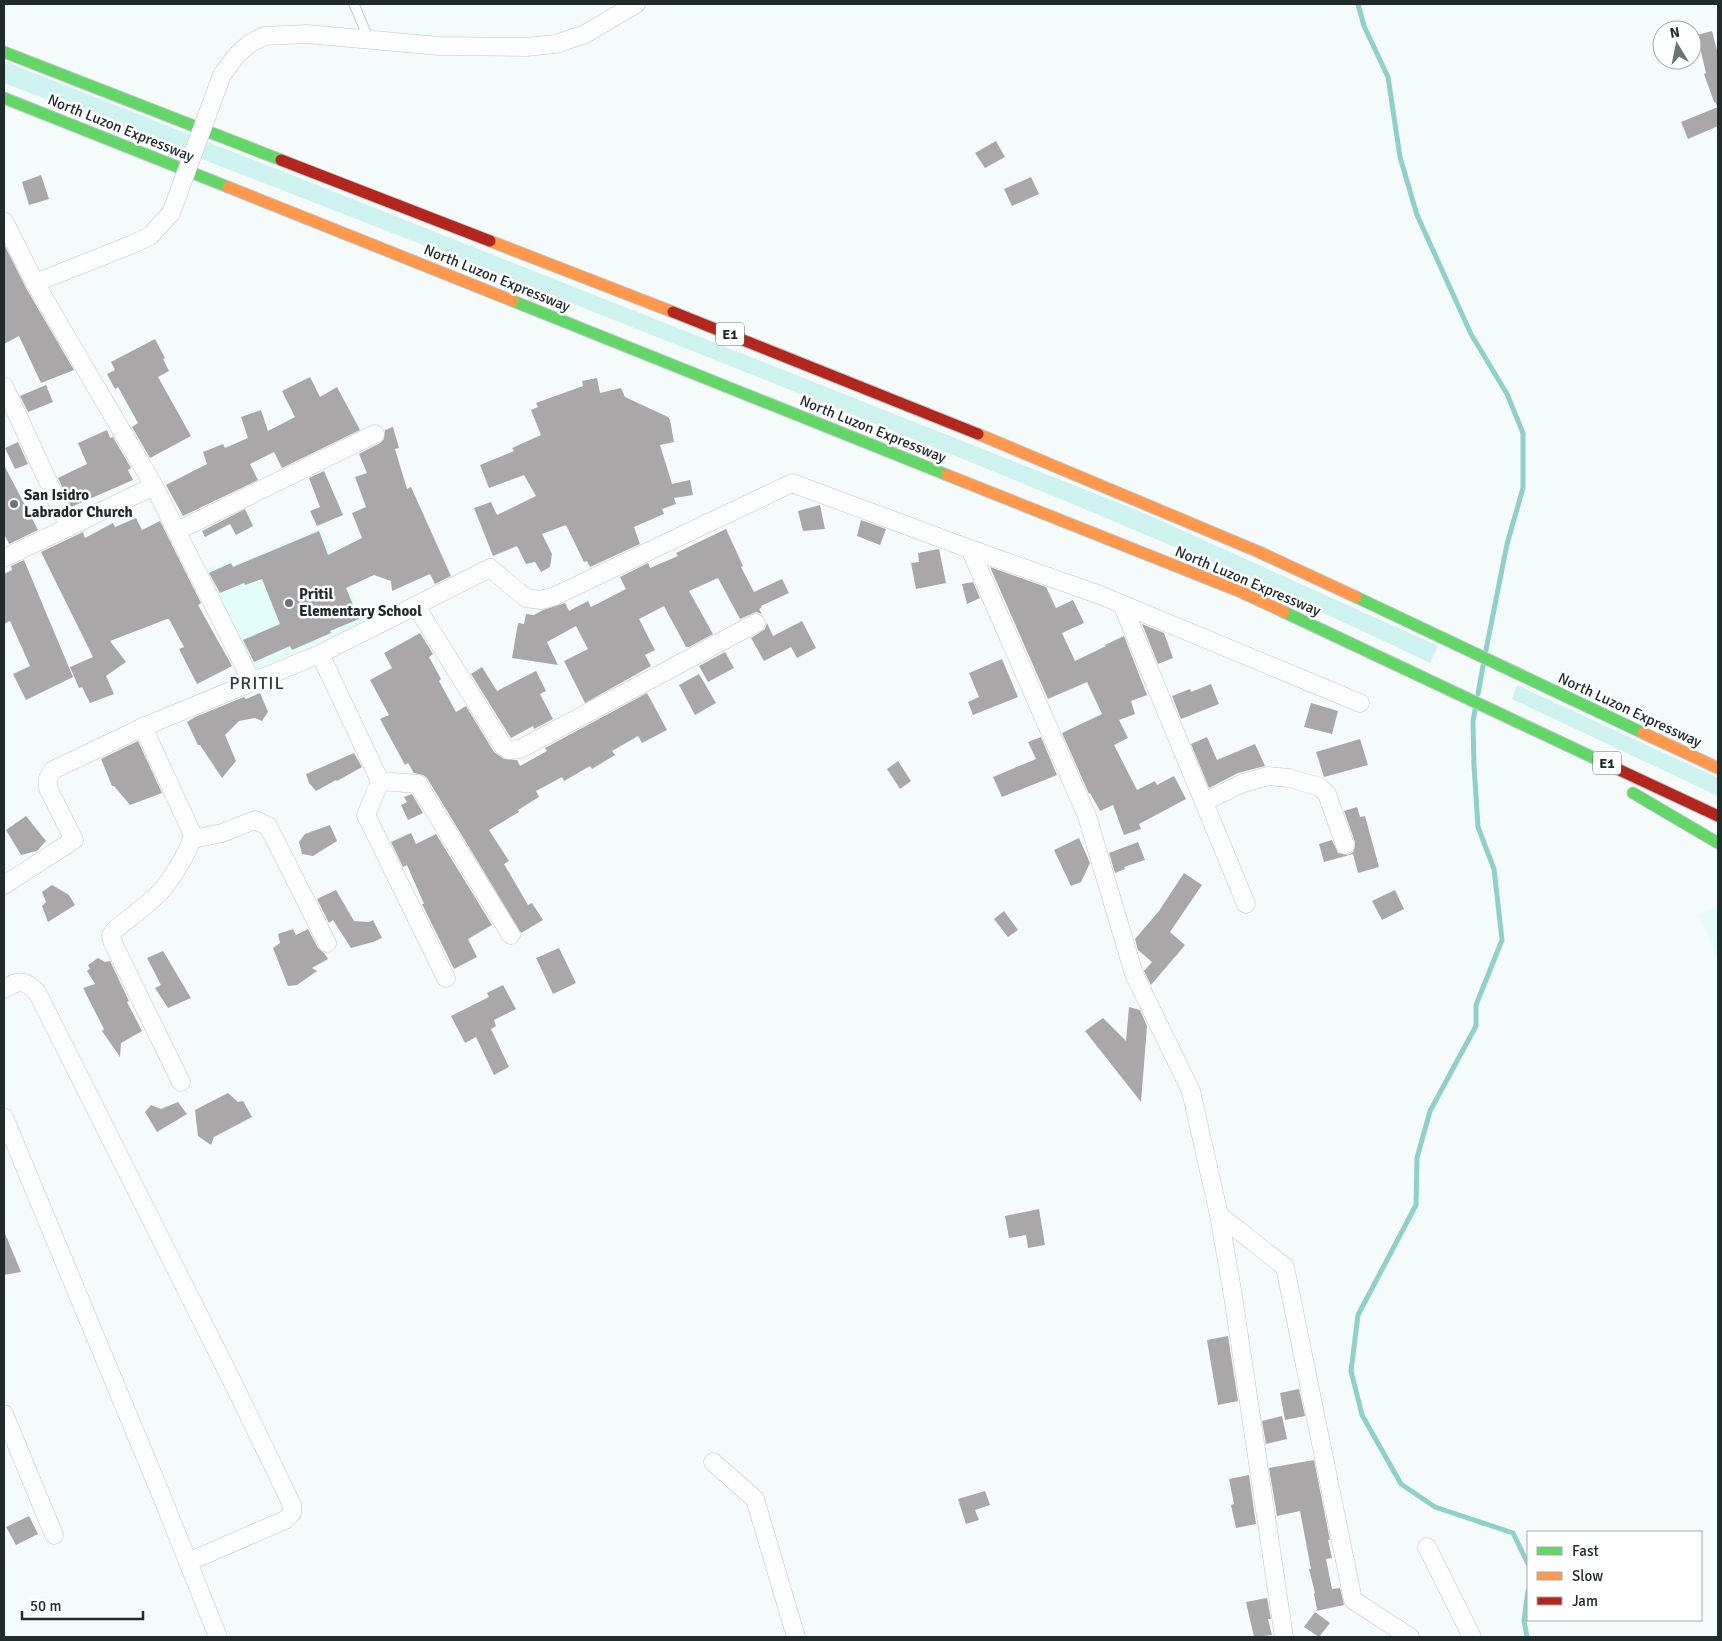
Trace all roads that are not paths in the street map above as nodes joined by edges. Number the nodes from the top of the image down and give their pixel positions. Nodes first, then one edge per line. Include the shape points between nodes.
1 (354, 4) edge
2 (636, 4) edge
3 (369, 40) junction
4 (4, 52) edge
5 (4, 98) edge
6 (4, 221) edge
7 (35, 282) junction
8 (4, 386) edge
9 (375, 434) dead end
10 (154, 486) junction
11 (69, 527) junction
12 (177, 531) junction
13 (970, 549) junction
14 (4, 558) edge
15 (1122, 604) junction
16 (416, 606) junction
17 (756, 623) dead end
18 (320, 654) junction
19 (252, 682) junction
20 (1360, 703) dead end
21 (1512, 718) junction
22 (143, 727) junction
23 (1718, 768) edge
24 (1601, 774) dead end
25 (380, 781) junction
26 (1623, 787) dead end
27 (1204, 802) junction
28 (1718, 816) edge
29 (193, 839) junction
30 (1718, 843) edge
31 (1345, 845) dead end
32 (4, 885) edge
33 (1246, 904) dead end
34 (512, 935) dead end
35 (326, 944) dead end
36 (446, 978) dead end
37 (4, 989) edge
38 (181, 1082) dead end
39 (4, 1117) edge
40 (1219, 1215) junction
41 (4, 1414) edge
42 (713, 1462) dead end
43 (54, 1535) dead end
44 (1427, 1547) dead end
45 (188, 1562) junction
46 (1285, 1636) edge
47 (218, 1637) edge
48 (796, 1637) edge
49 (1410, 1637) edge
50 (1472, 1637) edge

1 - 3 lane
2 - 3 street via 585,34 556,44 439,46
3 - 7 street, bridge via 308,34 264,36 249,44 222,74 171,213 150,236
4 - 23 highway, North Luzon Expressway / E1 via 1036,456 1259,552
5 - 21 highway, North Luzon Expressway / E1 via 1241,592
6 - 7 street
7 - 10 street
8 - 11 street
9 - 12 street
10 - 11 street
10 - 12 street
11 - 14 street
12 - 19 street
13 - 15 street
13 - 16 street via 792,484 556,596 541,600 526,598 490,568
13 - 40 street via 1087,816 1134,974 1190,1091
15 - 20 street
15 - 27 street
16 - 17 street via 508,750 520,749
16 - 18 street
18 - 19 street
18 - 25 street
19 - 22 street
21 - 24 highway via 1558,750
21 - 28 highway, North Luzon Expressway / E1
22 - 29 street
22 - 32 street via 53,770 48,778 48,788 74,840
25 - 34 street via 418,784
25 - 36 street via 366,815
26 - 30 highway
27 - 31 street via 1243,783 1268,776 1320,787 1326,794
27 - 33 street
29 - 35 street via 222,833 255,820 268,826
29 - 38 street via 161,891 111,935
37 - 45 street via 16,982 27,983 37,992 292,1505 292,1513 286,1520
39 - 45 street
40 - 46 street
40 - 49 street via 1285,1267 1353,1600
41 - 43 street
42 - 48 street via 754,1499
44 - 50 street
45 - 47 street

